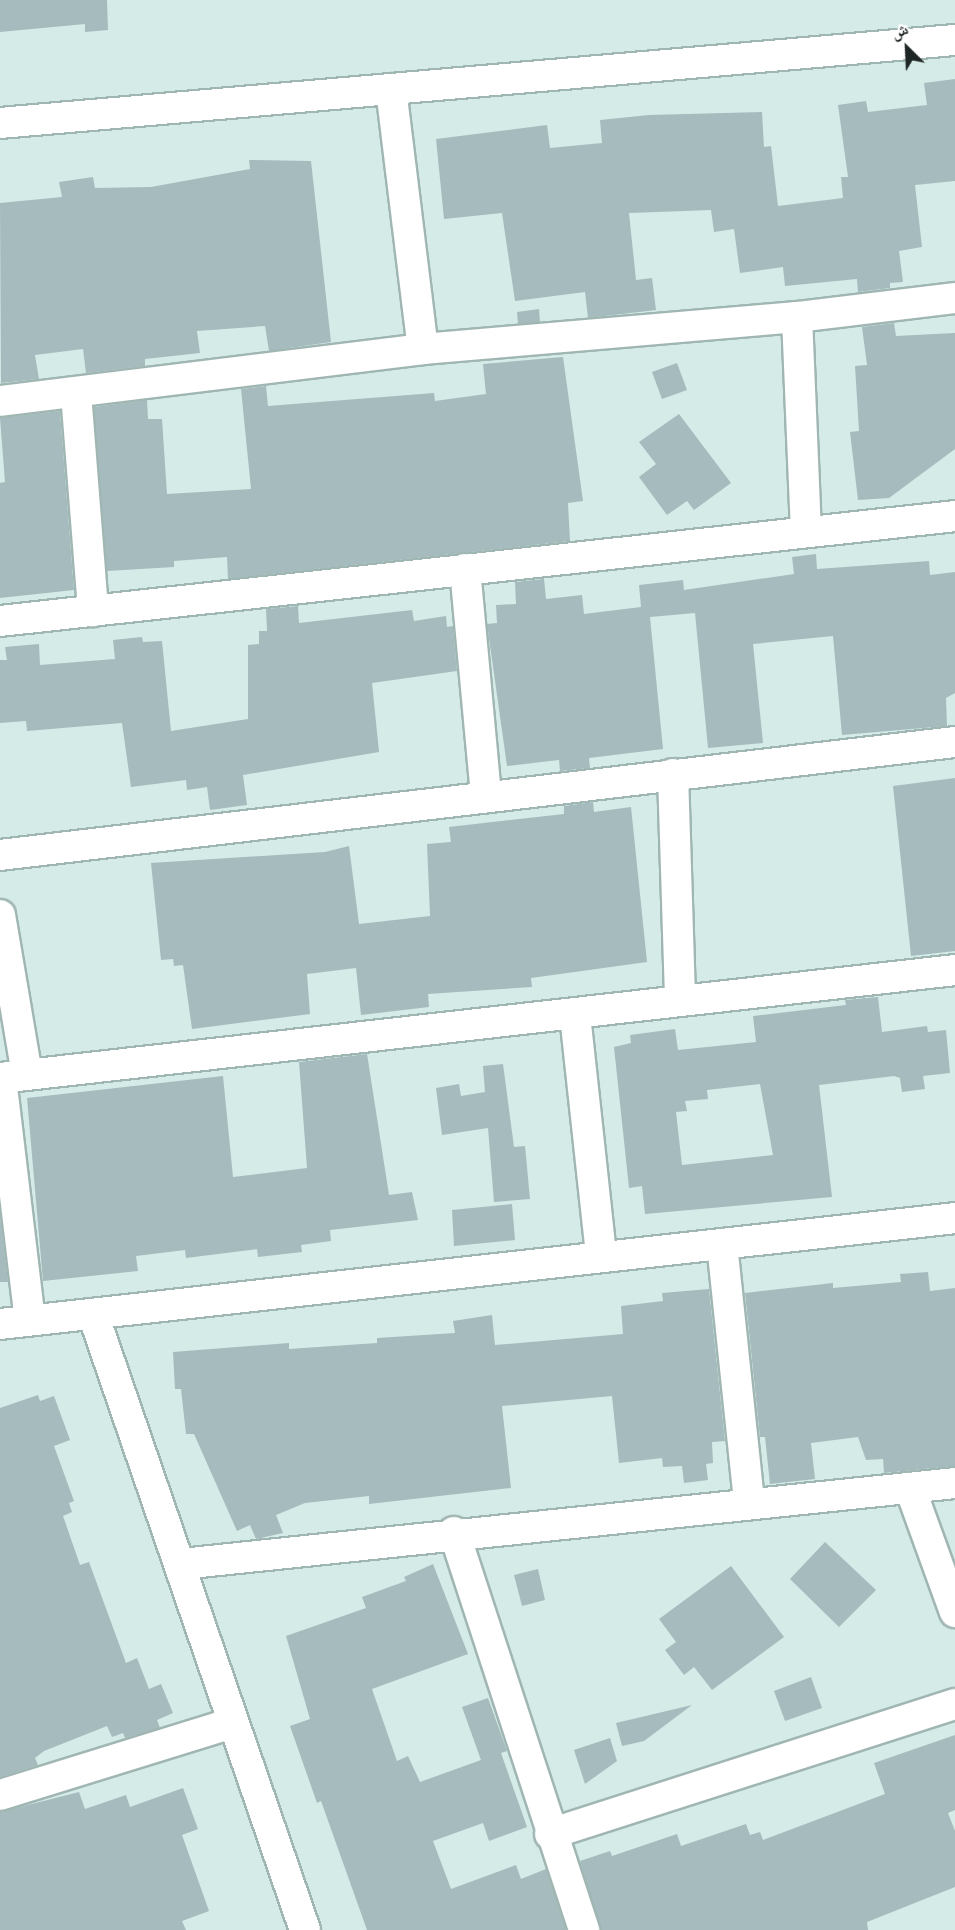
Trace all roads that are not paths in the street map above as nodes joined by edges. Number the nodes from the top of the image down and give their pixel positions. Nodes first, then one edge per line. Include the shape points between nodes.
1 (955, 40) edge
2 (391, 89) junction
3 (0, 123) edge
4 (955, 298) edge
5 (797, 317) junction
6 (423, 349) junction
7 (76, 393) junction
8 (0, 401) edge
9 (955, 516) edge
10 (806, 530) junction
11 (465, 569) junction
12 (93, 611) junction
13 (0, 621) edge
14 (955, 741) edge
15 (673, 774) junction
16 (486, 795) junction
17 (0, 855) edge
18 (0, 915) edge
19 (955, 970) edge
20 (680, 1000) junction
21 (575, 1015) junction
22 (10, 1077) edge
23 (955, 1218) edge
24 (722, 1244) junction
25 (601, 1256) junction
26 (93, 1314) junction
27 (30, 1320) junction
28 (0, 1324) edge
29 (955, 1483) edge
30 (910, 1488) junction
31 (749, 1502) junction
32 (454, 1532) junction
33 (181, 1564) junction
34 (955, 1612) edge
35 (955, 1704) edge
36 (233, 1723) junction
37 (0, 1795) edge
38 (550, 1834) junction
39 (305, 1930) edge
40 (584, 1930) edge

1 - 2 street
2 - 3 street
2 - 6 street
4 - 5 street
5 - 6 street
5 - 10 street
6 - 7 street
7 - 8 street
7 - 12 street
9 - 10 street
10 - 11 street
11 - 12 street
11 - 16 street
12 - 13 street
14 - 15 street
15 - 16 street
15 - 20 street
16 - 17 street
18 - 22 street
19 - 20 street
20 - 21 street
21 - 22 street
21 - 25 street
22 - 27 street
23 - 24 street
24 - 25 street
24 - 31 street
25 - 26 street
26 - 27 street
26 - 33 street
27 - 28 street
29 - 30 street
30 - 31 street
30 - 34 street
31 - 32 street
32 - 33 street
32 - 38 street
33 - 36 street
35 - 38 street
36 - 37 street
36 - 39 street
38 - 40 street

